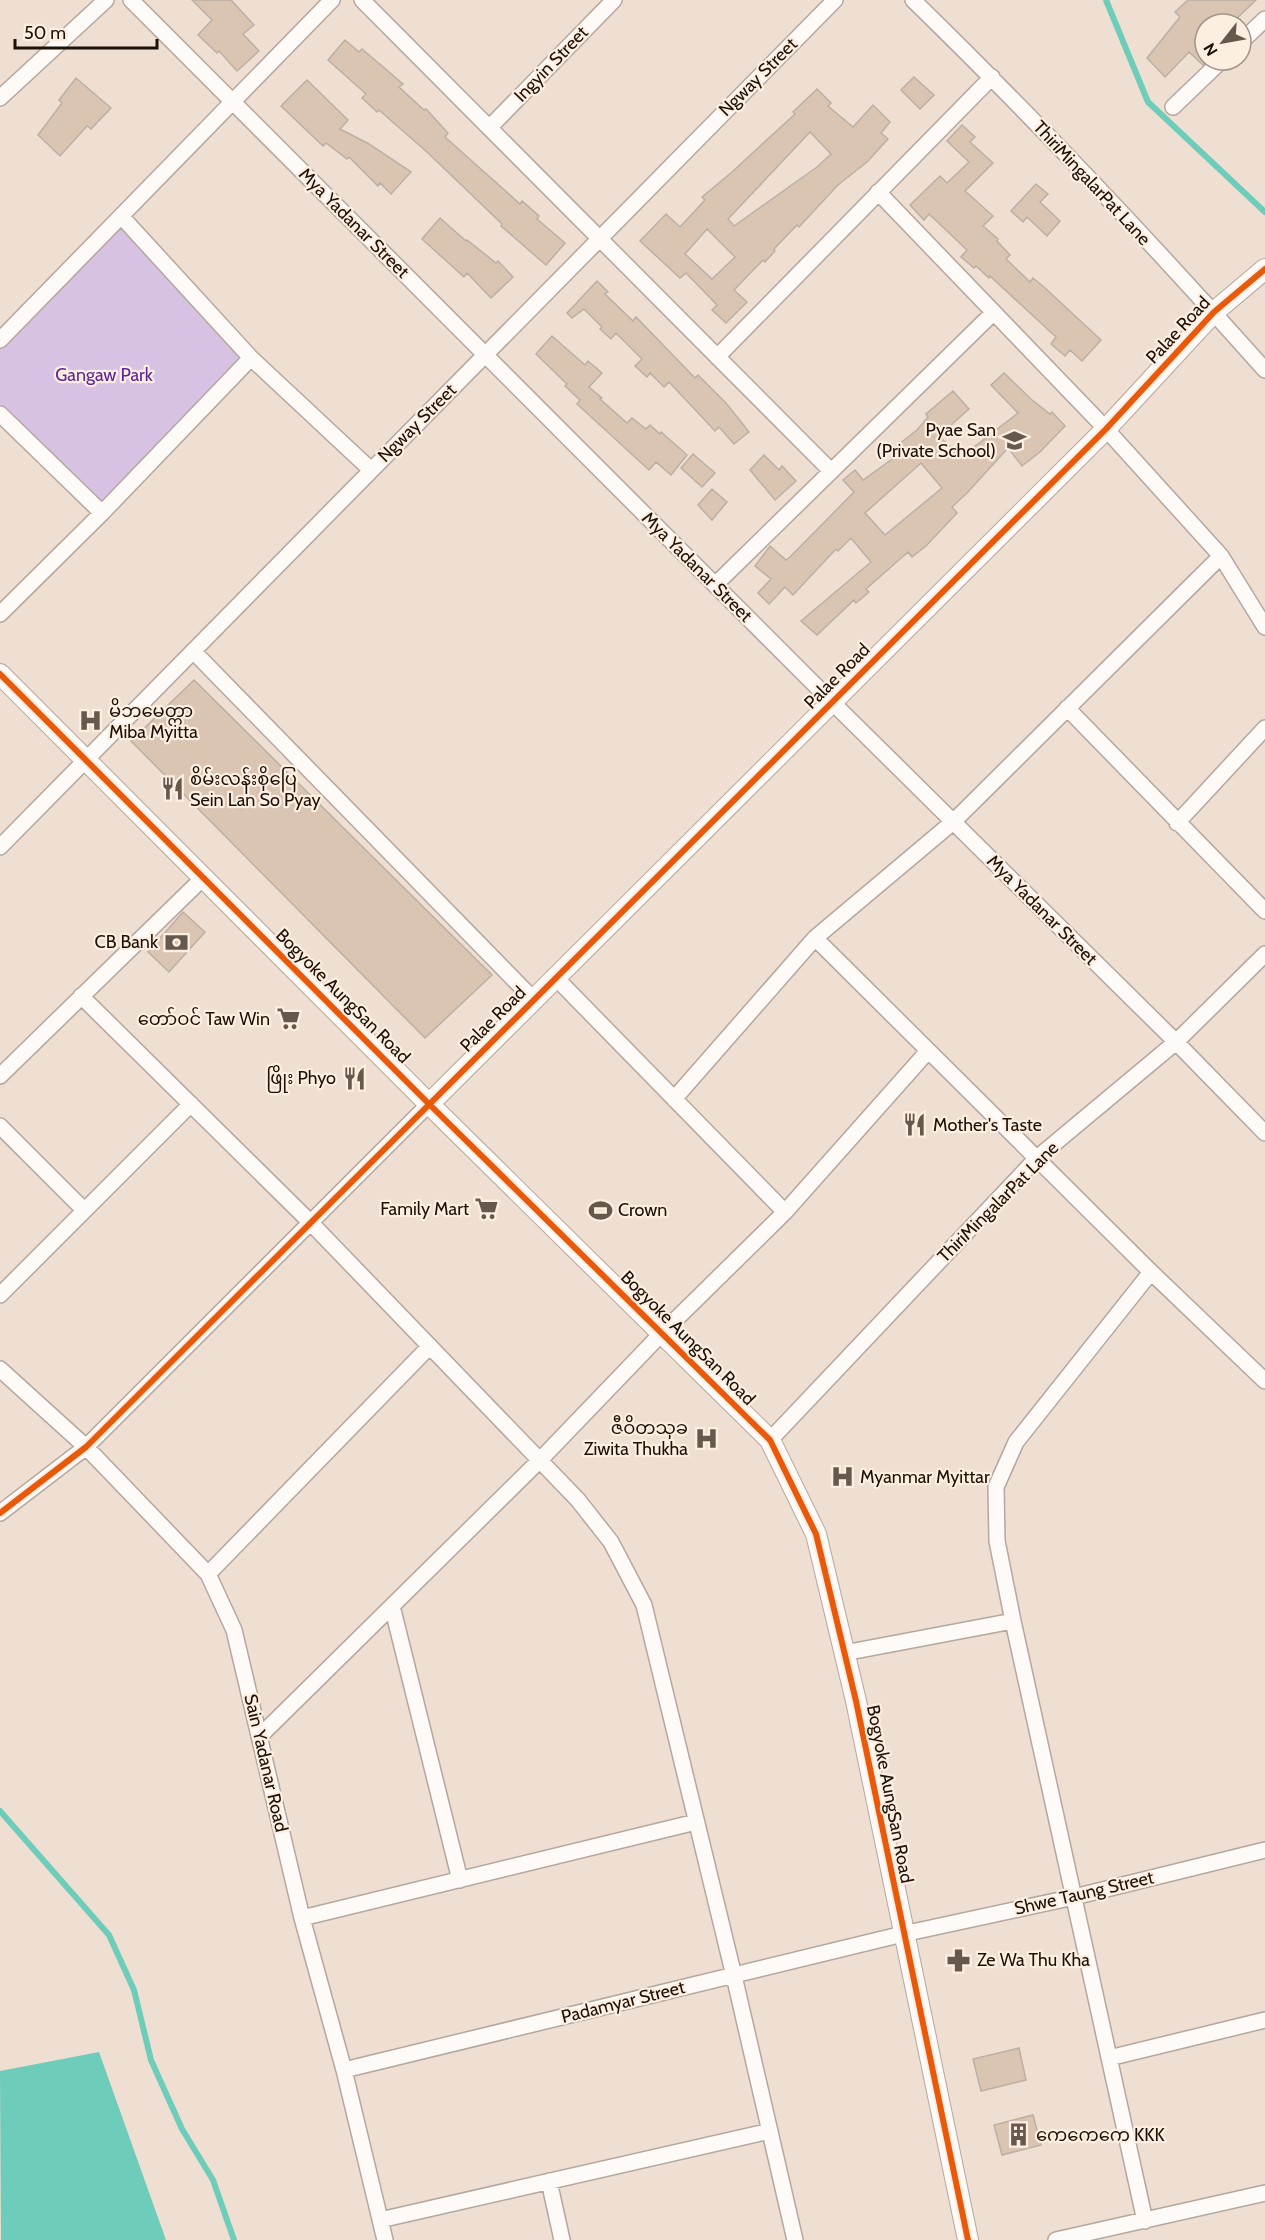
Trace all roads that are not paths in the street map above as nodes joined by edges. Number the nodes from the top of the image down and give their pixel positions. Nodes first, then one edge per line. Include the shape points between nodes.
1 (106, 0) edge
2 (131, 0) edge
3 (332, 0) edge
4 (362, 0) edge
5 (614, 0) edge
6 (835, 0) edge
7 (914, 0) edge
8 (1265, 19) edge
9 (1253, 30) edge
10 (1209, 72) edge
11 (992, 77) junction
12 (0, 98) edge
13 (232, 102) junction
14 (1173, 107) dead end
15 (489, 128) junction
16 (878, 192) junction
17 (121, 216) junction
18 (599, 239) junction
19 (1265, 268) edge
20 (993, 312) junction
21 (1214, 312) junction
22 (0, 340) edge
23 (485, 355) junction
24 (717, 357) junction
25 (251, 358) junction
26 (1265, 370) edge
27 (0, 414) edge
28 (1106, 429) junction
29 (371, 470) junction
30 (831, 471) junction
31 (102, 513) junction
32 (1221, 556) junction
33 (715, 585) junction
34 (0, 614) edge
35 (1265, 627) edge
36 (193, 651) junction
37 (0, 674) edge
38 (832, 702) junction
39 (1067, 708) junction
40 (1265, 728) edge
41 (86, 759) junction
42 (953, 822) junction
43 (1177, 823) junction
44 (0, 847) edge
45 (204, 878) junction
46 (1265, 911) edge
47 (815, 938) junction
48 (1265, 954) edge
49 (556, 978) junction
50 (81, 996) junction
51 (534, 1000) junction
52 (1176, 1042) junction
53 (928, 1051) junction
54 (0, 1076) edge
55 (674, 1099) junction
56 (191, 1104) junction
57 (429, 1104) junction
58 (0, 1126) edge
59 (1265, 1133) edge
60 (1037, 1158) junction
61 (83, 1209) junction
62 (785, 1212) junction
63 (310, 1222) junction
64 (1151, 1272) junction
65 (0, 1295) edge
66 (662, 1333) junction
67 (430, 1346) junction
68 (0, 1369) edge
69 (1265, 1381) edge
70 (770, 1440) junction
71 (86, 1447) junction
72 (540, 1460) junction
73 (0, 1513) edge
74 (208, 1574) junction
75 (392, 1606) junction
76 (1013, 1620) junction
77 (844, 1653) junction
78 (260, 1736) junction
79 (696, 1822) junction
80 (1265, 1850) edge
81 (460, 1880) junction
82 (1074, 1897) junction
83 (302, 1918) junction
84 (903, 1934) junction
85 (734, 1976) junction
86 (1265, 2020) edge
87 (1109, 2058) junction
88 (344, 2070) junction
89 (770, 2131) junction
90 (549, 2181) junction
91 (1265, 2193) edge
92 (380, 2220) junction
93 (1145, 2221) junction
94 (384, 2240) edge
95 (562, 2240) edge
96 (795, 2240) edge
97 (968, 2240) edge
98 (1056, 2240) edge

1 - 12 street
2 - 13 street, Mya Yadanar Street
3 - 13 street
4 - 15 street
5 - 15 street, Ingyin Street
6 - 18 street, Ngway Street
7 - 11 street, ThiriMingalarPat Lane
8 - 9 street
10 - 14 street
11 - 16 street
11 - 21 street, ThiriMingalarPat Lane
13 - 17 street
13 - 23 street, Mya Yadanar Street
15 - 18 street
16 - 20 street
16 - 24 street
17 - 22 street
17 - 25 street
18 - 23 street, Ngway Street
18 - 24 street
19 - 21 street, Palae Road
20 - 28 street
20 - 30 street
21 - 26 street, ThiriMingalarPat Lane
21 - 28 street, Palae Road
23 - 29 street, Ngway Street
23 - 33 street, Mya Yadanar Street
24 - 30 street
25 - 29 street
25 - 31 street
27 - 31 street
28 - 32 street
28 - 38 street, Palae Road
29 - 36 street, Ngway Street
30 - 33 street
31 - 34 street
32 - 35 street
32 - 39 street
33 - 38 street, Mya Yadanar Street
36 - 41 street, Ngway Street
36 - 51 street
37 - 41 street, Bogyoke AungSan Road
38 - 42 street, Mya Yadanar Street
38 - 49 street, Palae Road
39 - 42 street
39 - 43 street
40 - 43 street
41 - 44 street, Ngway Street
41 - 45 street, Bogyoke AungSan Road
42 - 47 street
42 - 52 street, Mya Yadanar Street
43 - 46 street
45 - 50 street
45 - 57 street, Bogyoke AungSan Road
47 - 53 street
47 - 55 street
48 - 52 street, ThiriMingalarPat Lane
49 - 51 street, Palae Road
49 - 55 street
50 - 54 street
50 - 56 street
51 - 57 street, Palae Road
52 - 59 street, Mya Yadanar Street
52 - 60 street, ThiriMingalarPat Lane
53 - 60 street
53 - 62 street
55 - 62 street
56 - 61 street
56 - 63 street
57 - 63 street
57 - 66 street, Bogyoke AungSan Road
58 - 61 street
60 - 64 street
60 - 70 street, ThiriMingalarPat Lane
61 - 65 street
62 - 66 street
63 - 67 street
63 - 71 street
64 - 69 street
64 - 76 street via 1016,1442 996,1487 997,1540
66 - 70 street, Bogyoke AungSan Road
66 - 72 street
67 - 72 street
67 - 74 street
68 - 71 street, Sain Yadanar Road
70 - 77 street, Bogyoke AungSan Road via 816,1534
71 - 73 street
71 - 74 street, Sain Yadanar Road
72 - 75 street
72 - 79 street via 611,1542 644,1605
74 - 78 street, Sain Yadanar Road via 234,1630
75 - 78 street
75 - 81 street
76 - 77 street
76 - 82 street
77 - 84 street, Bogyoke AungSan Road
78 - 83 street, Sain Yadanar Road
79 - 81 street
79 - 85 street
80 - 82 street, Shwe Taung Street
81 - 83 street
82 - 84 street, Shwe Taung Street
82 - 87 street
83 - 88 street, Sain Yadanar Road
84 - 85 street, Padamyar Street
84 - 97 street, Bogyoke AungSan Road
85 - 88 street, Padamyar Street
85 - 89 street
86 - 87 street
87 - 93 street
88 - 92 street, Sain Yadanar Road
89 - 90 street
89 - 96 street
90 - 92 street
90 - 95 street
91 - 93 street
92 - 94 street, Sain Yadanar Road
93 - 98 street

